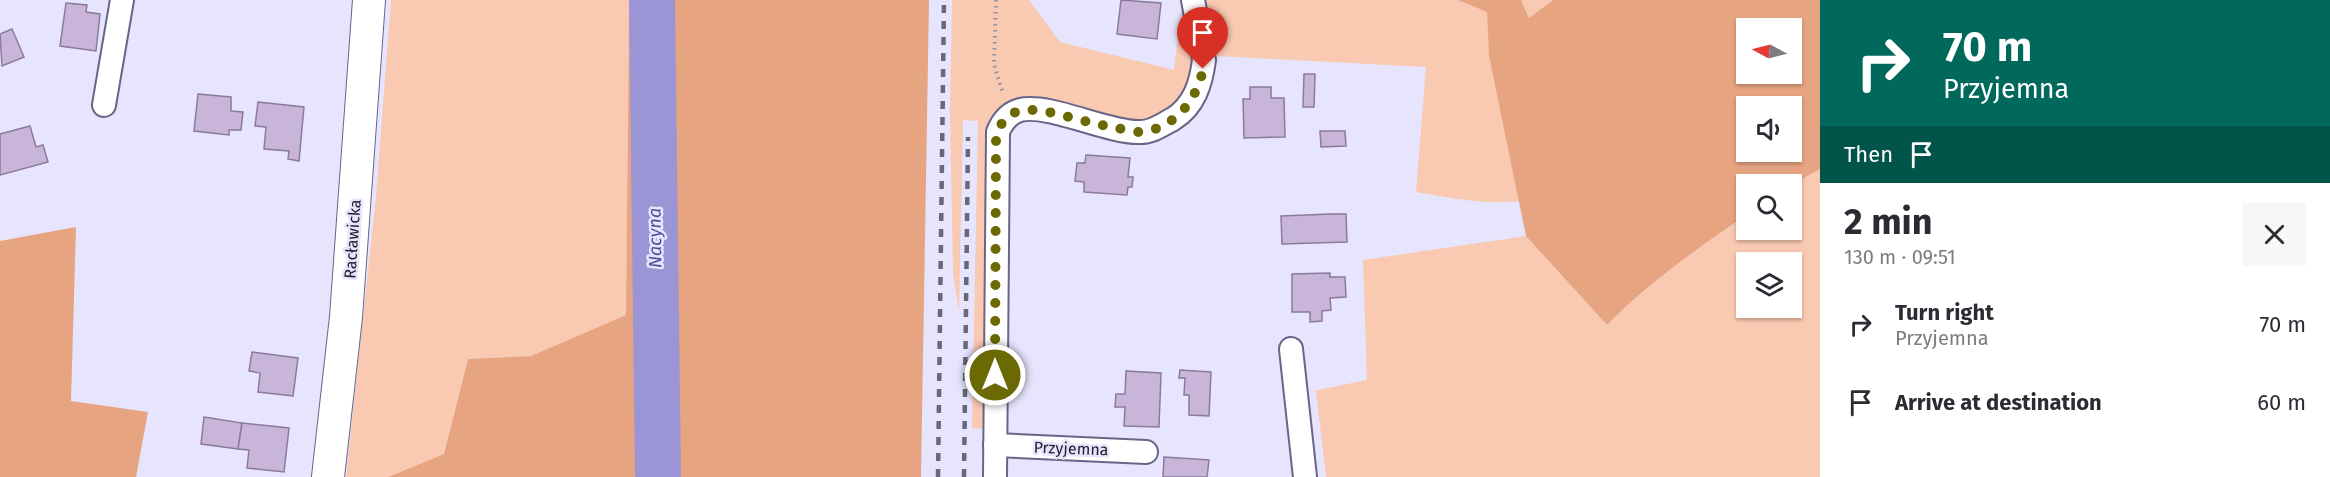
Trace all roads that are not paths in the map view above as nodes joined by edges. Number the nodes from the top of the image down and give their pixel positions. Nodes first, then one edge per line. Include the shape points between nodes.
1 (122, 0) edge
2 (369, 0) edge
3 (1193, 0) edge
4 (104, 105) dead end
5 (1291, 349) dead end
6 (995, 445) junction
7 (1146, 452) dead end
8 (328, 477) edge
9 (995, 477) edge
10 (1305, 477) edge

1 - 4 street
2 - 8 street, Racławicka via 346,317
3 - 6 street via 1203,69 1198,90 1177,117 1157,128 1136,132 1033,109 1015,112 1001,124 996,141
5 - 10 street
6 - 7 street, Przyjemna
6 - 9 street

